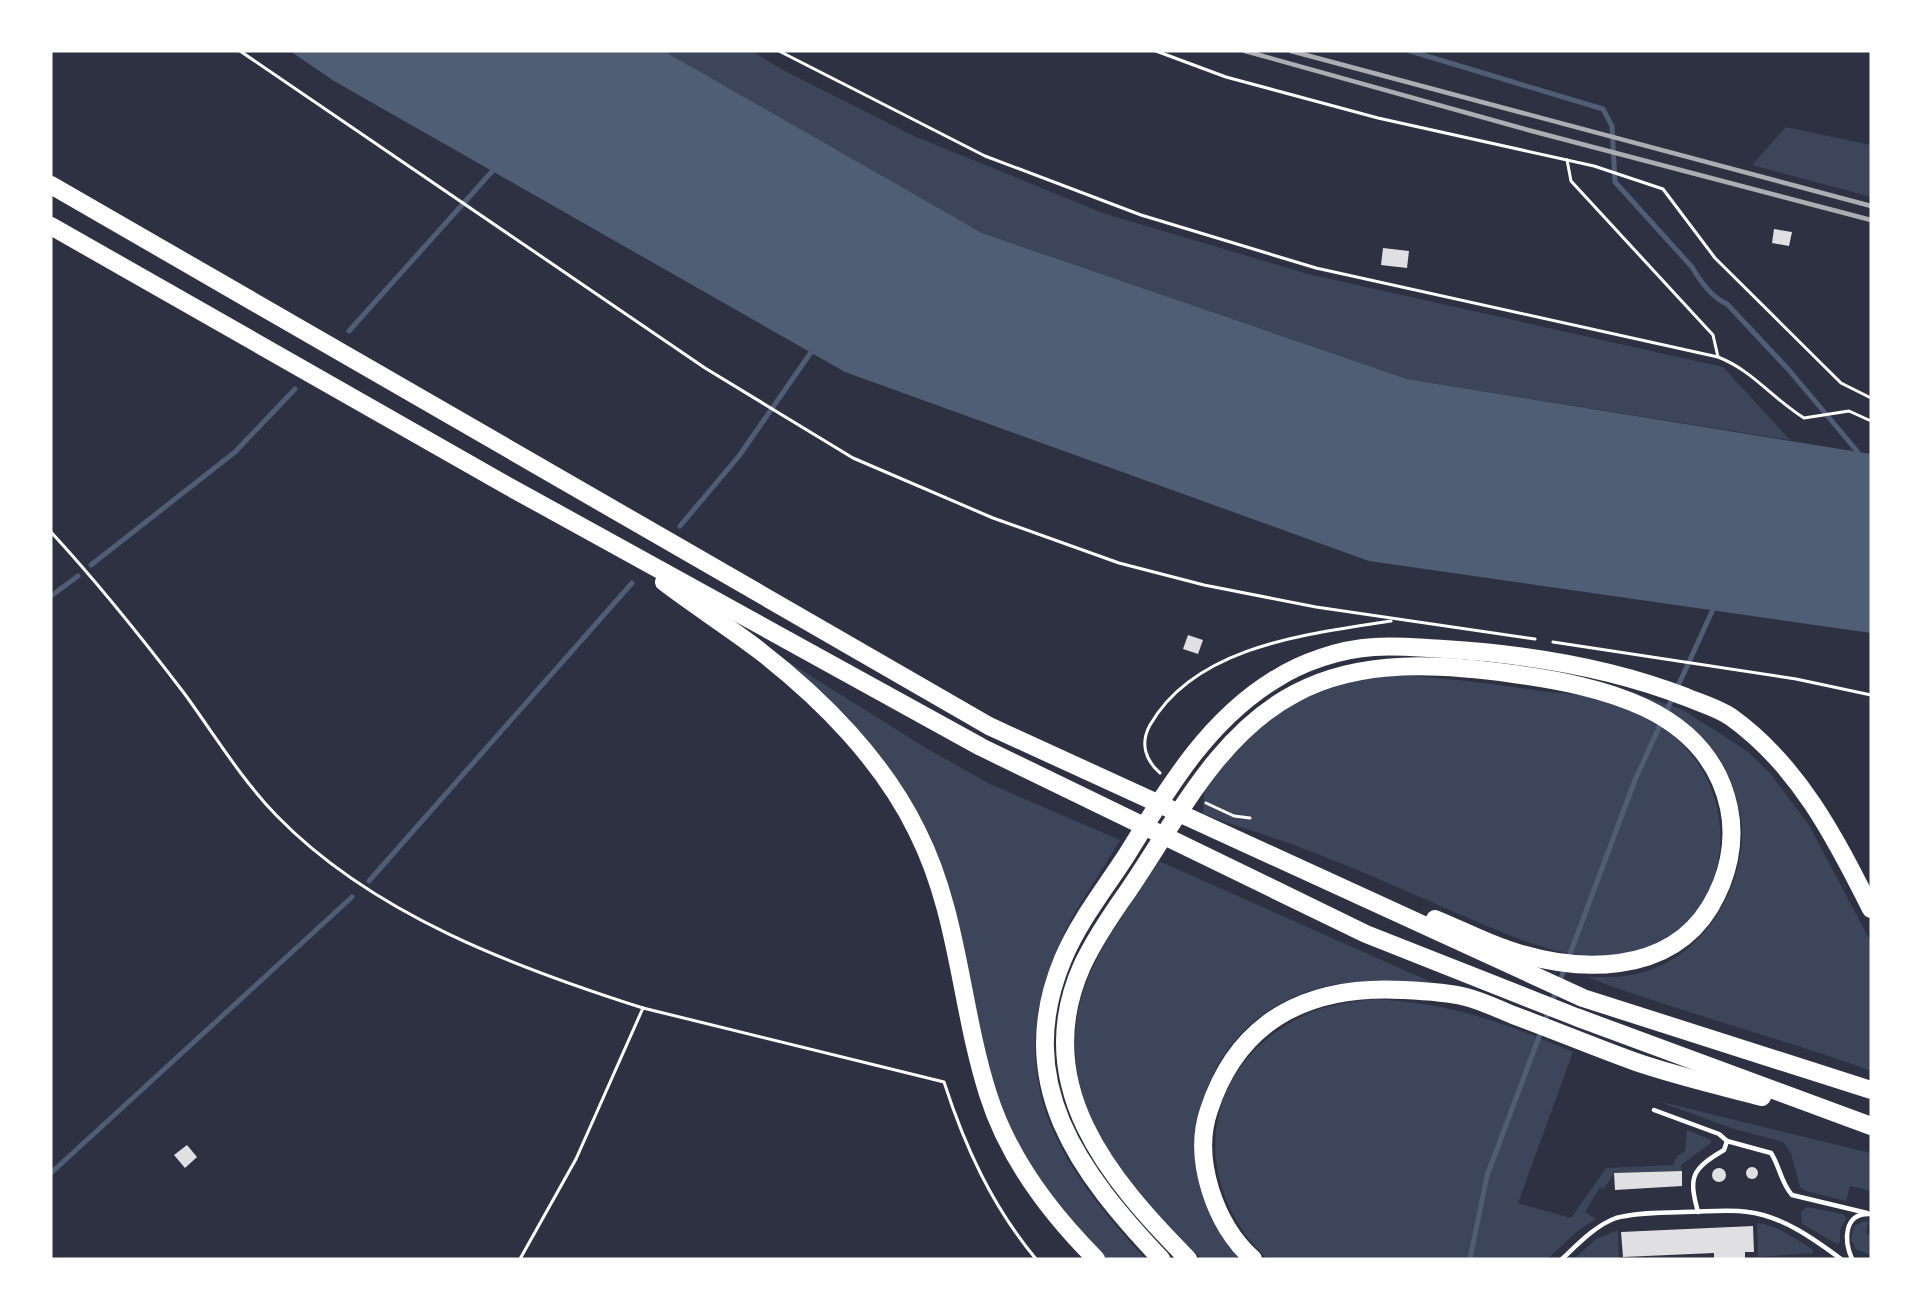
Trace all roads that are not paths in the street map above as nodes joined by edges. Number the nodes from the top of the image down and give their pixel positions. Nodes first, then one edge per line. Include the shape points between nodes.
1 (51, 185) edge
2 (51, 226) edge
3 (607, 540) junction
4 (1329, 883) junction
5 (1871, 909) edge
6 (1871, 1090) edge
7 (1654, 1110) dead end
8 (1871, 1127) edge
9 (1727, 1141) junction
10 (1698, 1212) junction
11 (1869, 1213) edge
12 (1096, 1259) edge
13 (1161, 1259) edge
14 (1188, 1259) edge
15 (1253, 1259) edge
16 (1562, 1259) edge
17 (1841, 1259) edge
18 (1852, 1259) edge

1 - 4 highway via 989,726
2 - 3 highway
3 - 8 highway via 981,747 1366,934
3 - 12 highway via 761,651 840,724 886,778 917,830 945,899 978,1059 994,1112 1025,1173 1067,1230
4 - 6 highway via 1583,998
4 - 14 highway via 1426,915 1509,950 1592,965 1627,963 1676,943 1705,915 1727,870 1731,820 1722,785 1709,761 1675,726 1641,705 1574,683 1447,668 1373,668 1334,677 1293,694 1244,730 1218,758 1104,927 1082,967 1066,1026 1068,1080 1092,1143 1112,1174
5 - 13 highway via 1810,798 1777,758 1728,716 1690,699 1650,684 1561,662 1373,647 1318,659 1274,680 1243,701 1200,745 1168,788 1082,921 1051,990 1045,1030 1047,1070 1060,1122 1093,1181
7 - 9 lane via 1719,1134
8 - 15 highway via 1638,1063 1467,997 1375,989 1340,992 1274,1018 1251,1036 1230,1061 1216,1088 1204,1131 1205,1158 1216,1208
9 - 10 lane via 1724,1150 1699,1168 1691,1186
9 - 11 lane via 1772,1153 1784,1187 1792,1195
10 - 16 lane via 1647,1213 1615,1219
10 - 17 lane via 1748,1212 1772,1218
11 - 18 lane via 1849,1224 1845,1234

